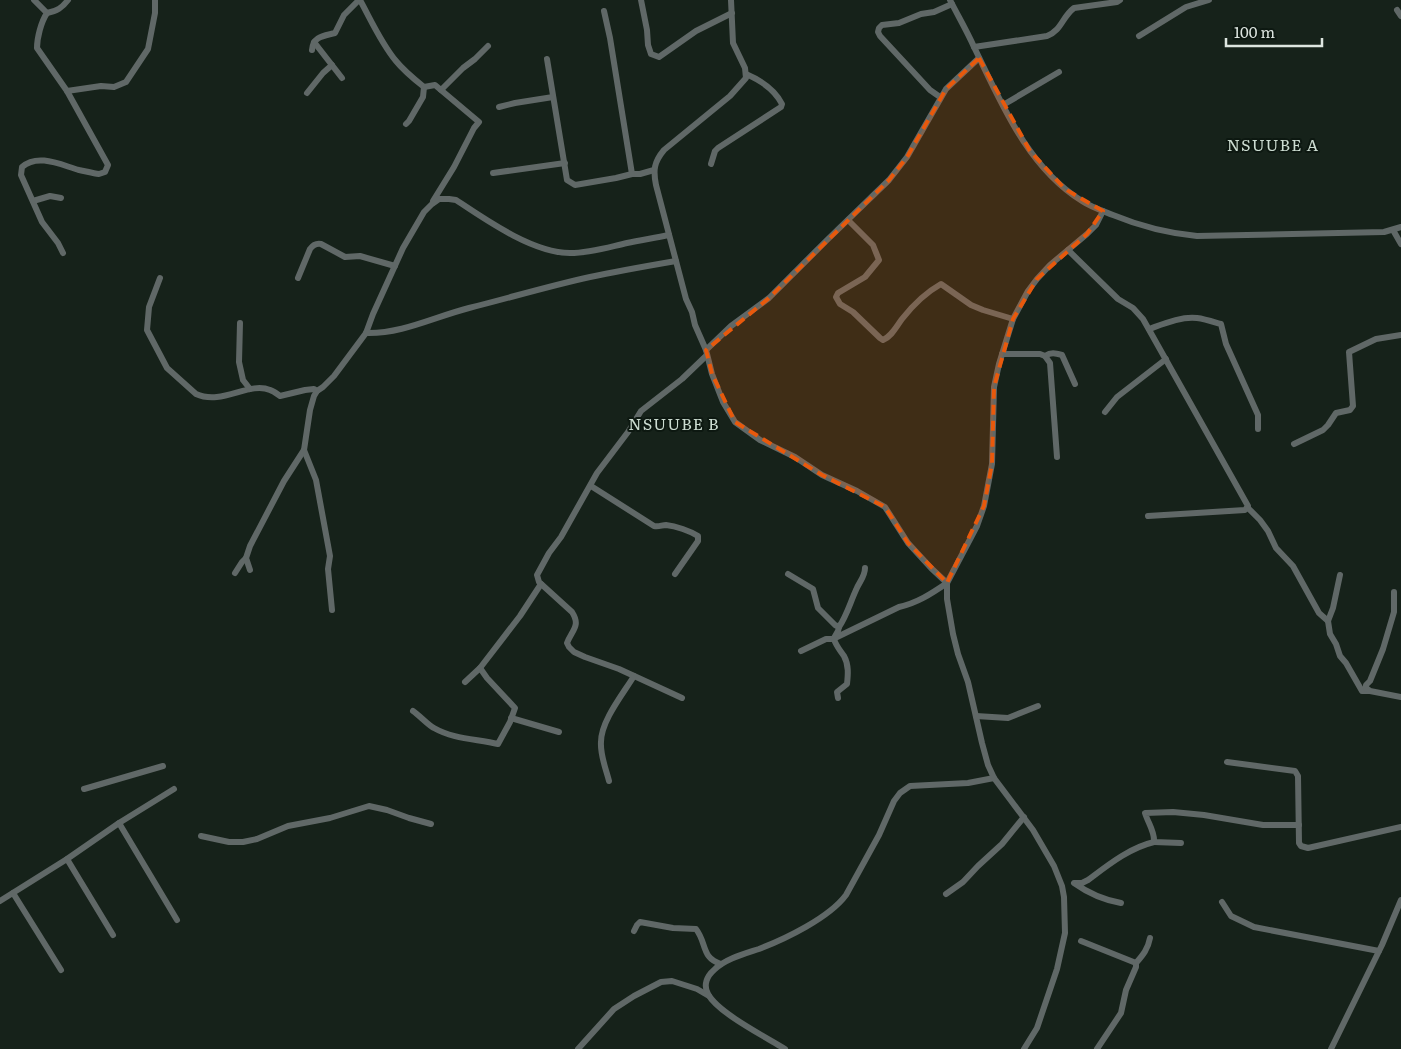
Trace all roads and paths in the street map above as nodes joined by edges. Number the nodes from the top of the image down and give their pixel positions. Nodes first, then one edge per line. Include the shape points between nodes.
1 (34, 0) edge
2 (68, 0) edge
3 (155, 0) edge
4 (359, 0) edge
5 (641, 0) edge
6 (731, 0) edge
7 (1120, 0) edge
8 (1209, 0) edge
9 (951, 2) edge
10 (604, 11) dead end
11 (47, 13) junction
12 (732, 13) junction
13 (1139, 36) dead end
14 (314, 42) junction
15 (488, 46) dead end
16 (974, 47) junction
17 (312, 50) dead end
18 (979, 58) junction
19 (547, 59) dead end
20 (332, 66) junction
21 (1059, 72) dead end
22 (746, 74) junction
23 (342, 78) dead end
24 (424, 88) junction
25 (442, 90) junction
26 (67, 91) junction
27 (307, 93) dead end
28 (553, 97) junction
29 (940, 97) junction
30 (1003, 105) junction
31 (499, 107) dead end
32 (406, 124) dead end
33 (565, 163) junction
34 (711, 164) dead end
35 (654, 170) junction
36 (493, 173) dead end
37 (632, 174) junction
38 (61, 198) dead end
39 (33, 201) junction
40 (432, 204) junction
41 (1103, 212) junction
42 (848, 220) junction
43 (1401, 227) edge
44 (1392, 230) junction
45 (669, 235) junction
46 (1401, 244) edge
47 (1068, 250) junction
48 (63, 252) dead end
49 (676, 260) junction
50 (395, 266) junction
51 (160, 278) dead end
52 (298, 278) dead end
53 (1014, 319) junction
54 (240, 323) dead end
55 (1149, 329) junction
56 (366, 333) junction
57 (1401, 335) edge
58 (706, 353) junction
59 (1002, 354) junction
60 (1045, 356) junction
61 (1166, 359) junction
62 (1075, 384) dead end
63 (250, 389) junction
64 (317, 391) junction
65 (1105, 412) dead end
66 (1258, 429) dead end
67 (1294, 444) dead end
68 (304, 450) junction
69 (1057, 457) dead end
70 (590, 486) junction
71 (1248, 508) junction
72 (1148, 516) dead end
73 (246, 558) junction
74 (865, 568) dead end
75 (250, 570) dead end
76 (235, 573) dead end
77 (674, 574) dead end
78 (788, 574) dead end
79 (1340, 575) dead end
80 (947, 583) junction
81 (541, 584) junction
82 (1394, 592) dead end
83 (332, 610) dead end
84 (1328, 621) junction
85 (839, 627) junction
86 (833, 639) junction
87 (800, 651) dead end
88 (480, 668) junction
89 (634, 676) junction
90 (465, 682) dead end
91 (1369, 691) junction
92 (1401, 697) edge
93 (682, 698) dead end
94 (838, 698) dead end
95 (1038, 706) dead end
96 (414, 711) dead end
97 (976, 716) junction
98 (511, 718) junction
99 (559, 732) dead end
100 (1227, 762) dead end
101 (163, 766) dead end
102 (994, 778) junction
103 (609, 781) dead end
104 (84, 789) dead end
105 (174, 789) dead end
106 (1024, 817) junction
107 (119, 823) junction
108 (431, 824) dead end
109 (1299, 825) junction
110 (1401, 827) edge
111 (201, 836) dead end
112 (1154, 842) junction
113 (1181, 842) dead end
114 (67, 859) junction
115 (1060, 880) junction
116 (1074, 883) junction
117 (13, 893) junction
118 (946, 894) dead end
119 (1401, 900) edge
120 (0, 901) edge
121 (1222, 902) dead end
122 (1121, 903) dead end
123 (177, 920) dead end
124 (634, 930) dead end
125 (113, 935) dead end
126 (1150, 938) dead end
127 (1081, 941) dead end
128 (1379, 951) junction
129 (1136, 963) junction
130 (721, 964) junction
131 (61, 970) dead end
132 (710, 997) junction
133 (578, 1049) edge
134 (785, 1049) edge
135 (1024, 1049) edge
136 (1097, 1049) edge
137 (1331, 1049) edge

1 - 11 street
2 - 11 street via 59,10
3 - 26 street via 148,50 126,82 114,87
4 - 14 street via 344,15 336,34 319,36
4 - 24 street via 388,50 404,71
5 - 12 street via 648,45 652,54 659,57 696,31
6 - 12 street
7 - 16 street via 1074,8 1058,30 1048,36
8 - 13 street via 1186,7
9 - 16 street
9 - 29 street via 934,12 882,25 878,32
10 - 37 street
11 - 26 street via 36,46
12 - 22 street via 733,42
14 - 17 street
14 - 20 street
15 - 25 street
16 - 18 street
18 - 29 street
18 - 30 street
19 - 28 street
20 - 23 street
20 - 27 street
21 - 30 street
22 - 34 street via 763,83 780,99 781,107 718,148
22 - 35 street via 744,82 730,96 664,150 657,158
24 - 25 street via 435,85
24 - 32 street via 423,97
25 - 40 street via 479,122
26 - 39 street via 107,162 107,169 99,174 47,161 25,164 21,175
28 - 31 street
28 - 33 street
29 - 42 street via 923,132 898,169
30 - 41 street via 1030,151 1054,178 1082,202
33 - 36 street
33 - 37 street via 567,180 575,185
35 - 37 street
35 - 45 street
38 - 39 street via 50,196
39 - 48 street
40 - 45 street via 439,199 456,200 533,245 569,253
40 - 50 street via 424,212
41 - 44 street via 1147,228 1197,236
41 - 47 street via 1091,230
42 - 53 street via 873,245 880,260 865,277 836,297 883,340 924,295 941,284 971,304
42 - 58 street via 770,298 731,326
43 - 44 street
44 - 46 street
45 - 49 street
47 - 53 street via 1036,279
47 - 55 street via 1118,298 1139,313
49 - 56 street via 555,285 414,326
49 - 58 street
50 - 52 street via 360,256 344,257 318,243 310,249
50 - 56 street
51 - 63 street via 149,306 147,330 167,368 202,397 236,394
53 - 59 street
54 - 63 street via 239,362 243,380
55 - 61 street
55 - 66 street via 1184,318 1221,324 1226,344 1258,415
56 - 64 street via 334,376
57 - 67 street via 1376,339 1349,352 1353,406 1350,410 1336,413 1323,430
58 - 70 street via 682,378 641,411
58 - 80 street via 723,402 735,422 822,475 884,506 908,543
59 - 60 street
59 - 80 street via 994,387 992,464 984,506
60 - 62 street via 1062,355
60 - 69 street via 1051,369
61 - 65 street via 1117,397
61 - 71 street
63 - 64 street via 272,390 280,396
64 - 68 street via 311,405
68 - 73 street via 284,481
68 - 83 street via 316,480 330,556
70 - 77 street via 654,526 668,525 698,536 698,542
70 - 81 street via 538,573
71 - 72 street via 1242,511
71 - 84 street via 1268,531 1319,613
73 - 75 street
73 - 76 street
74 - 85 street via 865,575
78 - 85 street via 813,589 818,608
79 - 84 street
80 - 86 street via 927,597
80 - 97 street via 953,634
81 - 88 street
81 - 89 street via 575,617 576,626 568,641 569,648
82 - 91 street via 1394,612 1383,648 1366,685
84 - 91 street via 1340,656 1362,691
85 - 86 street
86 - 87 street
86 - 94 street via 844,656 848,675 847,684 837,692
88 - 90 street
88 - 98 street via 515,708
89 - 93 street
89 - 103 street via 602,734 601,748
91 - 92 street
95 - 97 street via 1008,718
96 - 98 street via 431,727 449,736 498,744
97 - 102 street
98 - 99 street
100 - 109 street via 1295,771 1298,776
101 - 104 street
102 - 106 street
102 - 130 street via 905,789 894,801 879,835 840,903 791,934
105 - 107 street
106 - 115 street
106 - 118 street via 1002,844
107 - 114 street
107 - 123 street
108 - 111 street via 369,806 288,826 243,842
109 - 110 street via 1301,846 1308,848
109 - 112 street via 1263,825 1173,812 1145,813 1153,830
112 - 113 street
112 - 116 street via 1132,850 1088,880
114 - 117 street
114 - 125 street
115 - 116 street
115 - 135 street via 1065,933 1051,987 1036,1028
116 - 122 street via 1108,901
117 - 120 street
117 - 131 street
119 - 128 street
121 - 128 street via 1231,916 1254,927
124 - 130 street via 640,922 696,929 708,956
126 - 129 street via 1144,955
127 - 129 street
128 - 137 street
129 - 136 street via 1121,1014
130 - 132 street via 706,982
132 - 133 street via 697,988 672,981 661,982 614,1009
132 - 134 street via 719,1007

